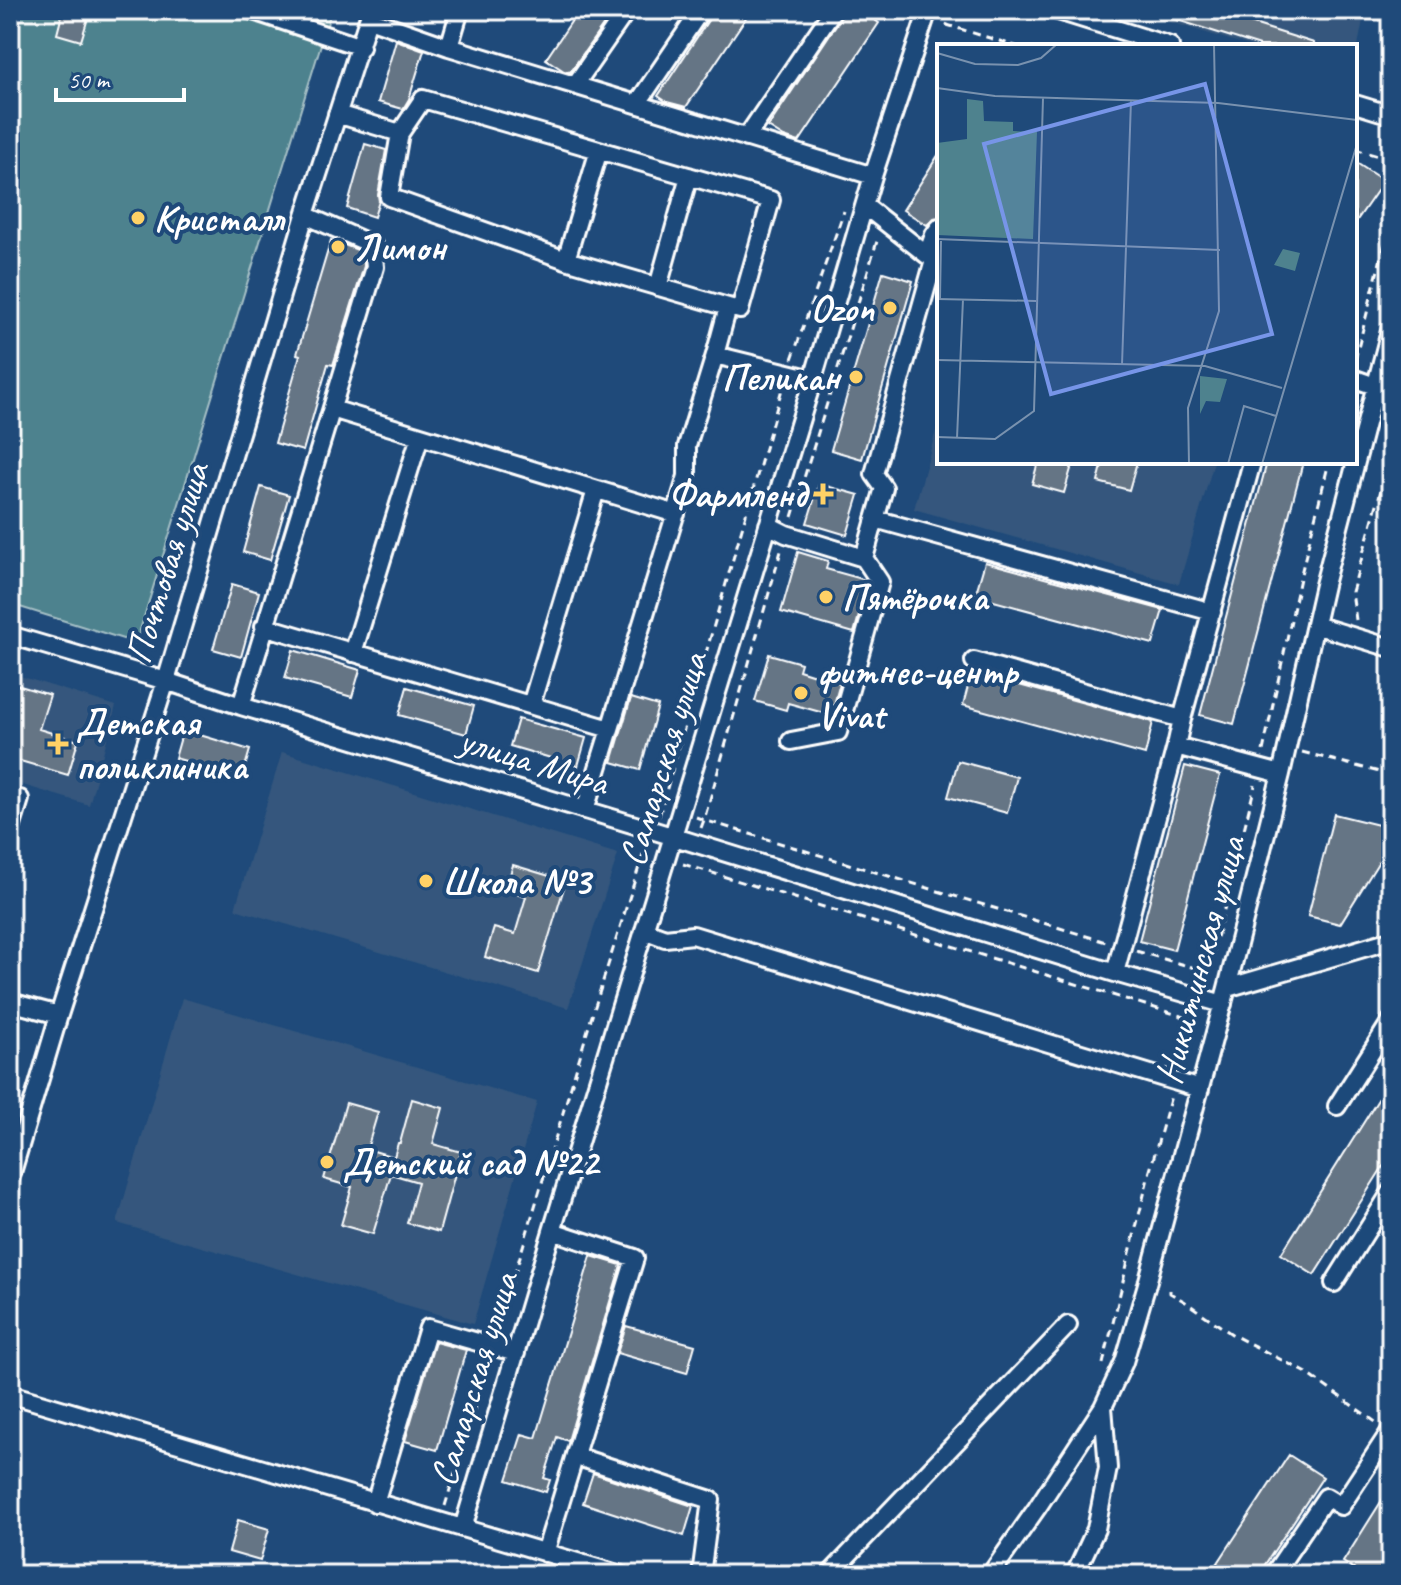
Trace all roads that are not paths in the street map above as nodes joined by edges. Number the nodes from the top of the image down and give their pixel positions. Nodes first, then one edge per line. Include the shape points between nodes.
1 (250, 10) edge
2 (460, 10) edge
3 (627, 10) edge
4 (701, 10) edge
5 (833, 10) edge
6 (1055, 10) edge
7 (922, 13) edge
8 (370, 14) edge
9 (1164, 44) edge
10 (361, 47) junction
11 (449, 47) junction
12 (575, 85) junction
13 (637, 104) junction
14 (1357, 105) edge
15 (337, 114) junction
16 (1391, 115) edge
17 (400, 133) junction
18 (746, 138) junction
19 (599, 150) junction
20 (689, 176) junction
21 (873, 176) junction
22 (865, 206) junction
23 (305, 215) junction
24 (937, 231) edge
25 (934, 257) edge
26 (566, 260) junction
27 (658, 287) junction
28 (728, 307) junction
29 (1391, 327) edge
30 (715, 355) junction
31 (813, 379) junction
32 (1357, 380) edge
33 (1375, 386) junction
34 (332, 409) junction
35 (420, 436) junction
36 (1357, 458) edge
37 (1251, 464) edge
38 (1355, 464) edge
39 (596, 490) junction
40 (676, 514) junction
41 (875, 519) junction
42 (768, 525) junction
43 (864, 558) junction
44 (1212, 612) junction
45 (1315, 625) junction
46 (264, 626) junction
47 (10, 635) edge
48 (1391, 648) edge
49 (353, 653) junction
50 (974, 661) dead end
51 (166, 681) junction
52 (531, 705) junction
53 (241, 706) junction
54 (1182, 719) junction
55 (610, 729) junction
56 (791, 741) dead end
57 (1176, 746) junction
58 (1281, 774) junction
59 (20, 799) dead end
60 (585, 810) junction
61 (10, 832) edge
62 (673, 836) junction
63 (644, 930) junction
64 (1391, 940) edge
65 (1115, 973) junction
66 (1225, 996) junction
67 (10, 1002) edge
68 (59, 1015) junction
69 (1391, 1021) edge
70 (1200, 1089) junction
71 (1337, 1106) dead end
72 (10, 1179) edge
73 (1391, 1192) edge
74 (552, 1231) junction
75 (1334, 1283) dead end
76 (1068, 1325) dead end
77 (516, 1353) junction
78 (10, 1394) edge
79 (1103, 1407) junction
80 (1390, 1431) edge
81 (575, 1456) junction
82 (375, 1503) junction
83 (463, 1528) junction
84 (545, 1553) junction
85 (621, 1575) edge
86 (701, 1575) edge
87 (829, 1575) edge
88 (990, 1575) edge
89 (1071, 1575) edge
90 (1273, 1575) edge

1 - 10 street
2 - 11 street
3 - 12 street
4 - 13 street
5 - 18 street
6 - 9 street
7 - 21 street, Самарская улица
8 - 10 street, Почтовая улица
8 - 11 street
10 - 15 street, Почтовая улица
11 - 12 street
12 - 13 street
13 - 18 street
14 - 16 street
15 - 17 street
15 - 23 street, Почтовая улица
17 - 19 street via 423,99
17 - 26 street via 389,197
18 - 21 street
19 - 20 street
19 - 26 street
20 - 27 street
20 - 28 street via 771,200 740,310
21 - 22 street, Самарская улица
22 - 25 street
22 - 31 street, Самарская улица
23 - 34 street via 373,245 375,267
23 - 51 street, Почтовая улица
24 - 25 street
25 - 41 street via 874,474 884,488
26 - 27 street
27 - 28 street
28 - 30 street
29 - 33 street, Никитинская улица
30 - 31 street
30 - 40 street via 687,446 687,476
31 - 42 street, Самарская улица
32 - 33 street
33 - 36 street, Никитинская улица
34 - 35 street
34 - 46 street
35 - 39 street
35 - 49 street
37 - 44 street
38 - 45 street, Никитинская улица
39 - 40 street
39 - 52 street
40 - 55 street
41 - 43 street
41 - 44 street
42 - 43 street
42 - 62 street, Самарская улица
43 - 56 street via 880,582 838,732
44 - 54 street
45 - 48 street
45 - 58 street, Никитинская улица
46 - 49 street
46 - 53 street
47 - 51 street, улица Мира
49 - 52 street
50 - 54 street
51 - 53 street, улица Мира
51 - 68 street, Почтовая улица
52 - 55 street
53 - 60 street, улица Мира
54 - 57 street
55 - 60 street
57 - 58 street
57 - 65 street
58 - 66 street, Никитинская улица
59 - 61 street
60 - 62 street, улица Мира
62 - 63 street, Самарская улица
62 - 65 street, улица Мира
63 - 70 street via 665,938 693,935
63 - 74 street, Самарская улица
64 - 66 street
65 - 66 street, улица Мира
66 - 70 street, Никитинская улица
67 - 68 street
68 - 72 street, Почтовая улица
69 - 71 street
70 - 79 street, Никитинская улица via 1124,1362
73 - 75 street
74 - 77 street, Самарская улица
74 - 81 street via 635,1258
76 - 87 street
77 - 82 street via 428,1328
77 - 83 street, Самарская улица
78 - 82 street
79 - 88 street, Никитинская улица
79 - 89 street via 1108,1468 1096,1529
80 - 90 street via 1341,1506 1326,1497
81 - 84 street
81 - 86 street via 711,1500
82 - 83 street
83 - 84 street
84 - 85 street

